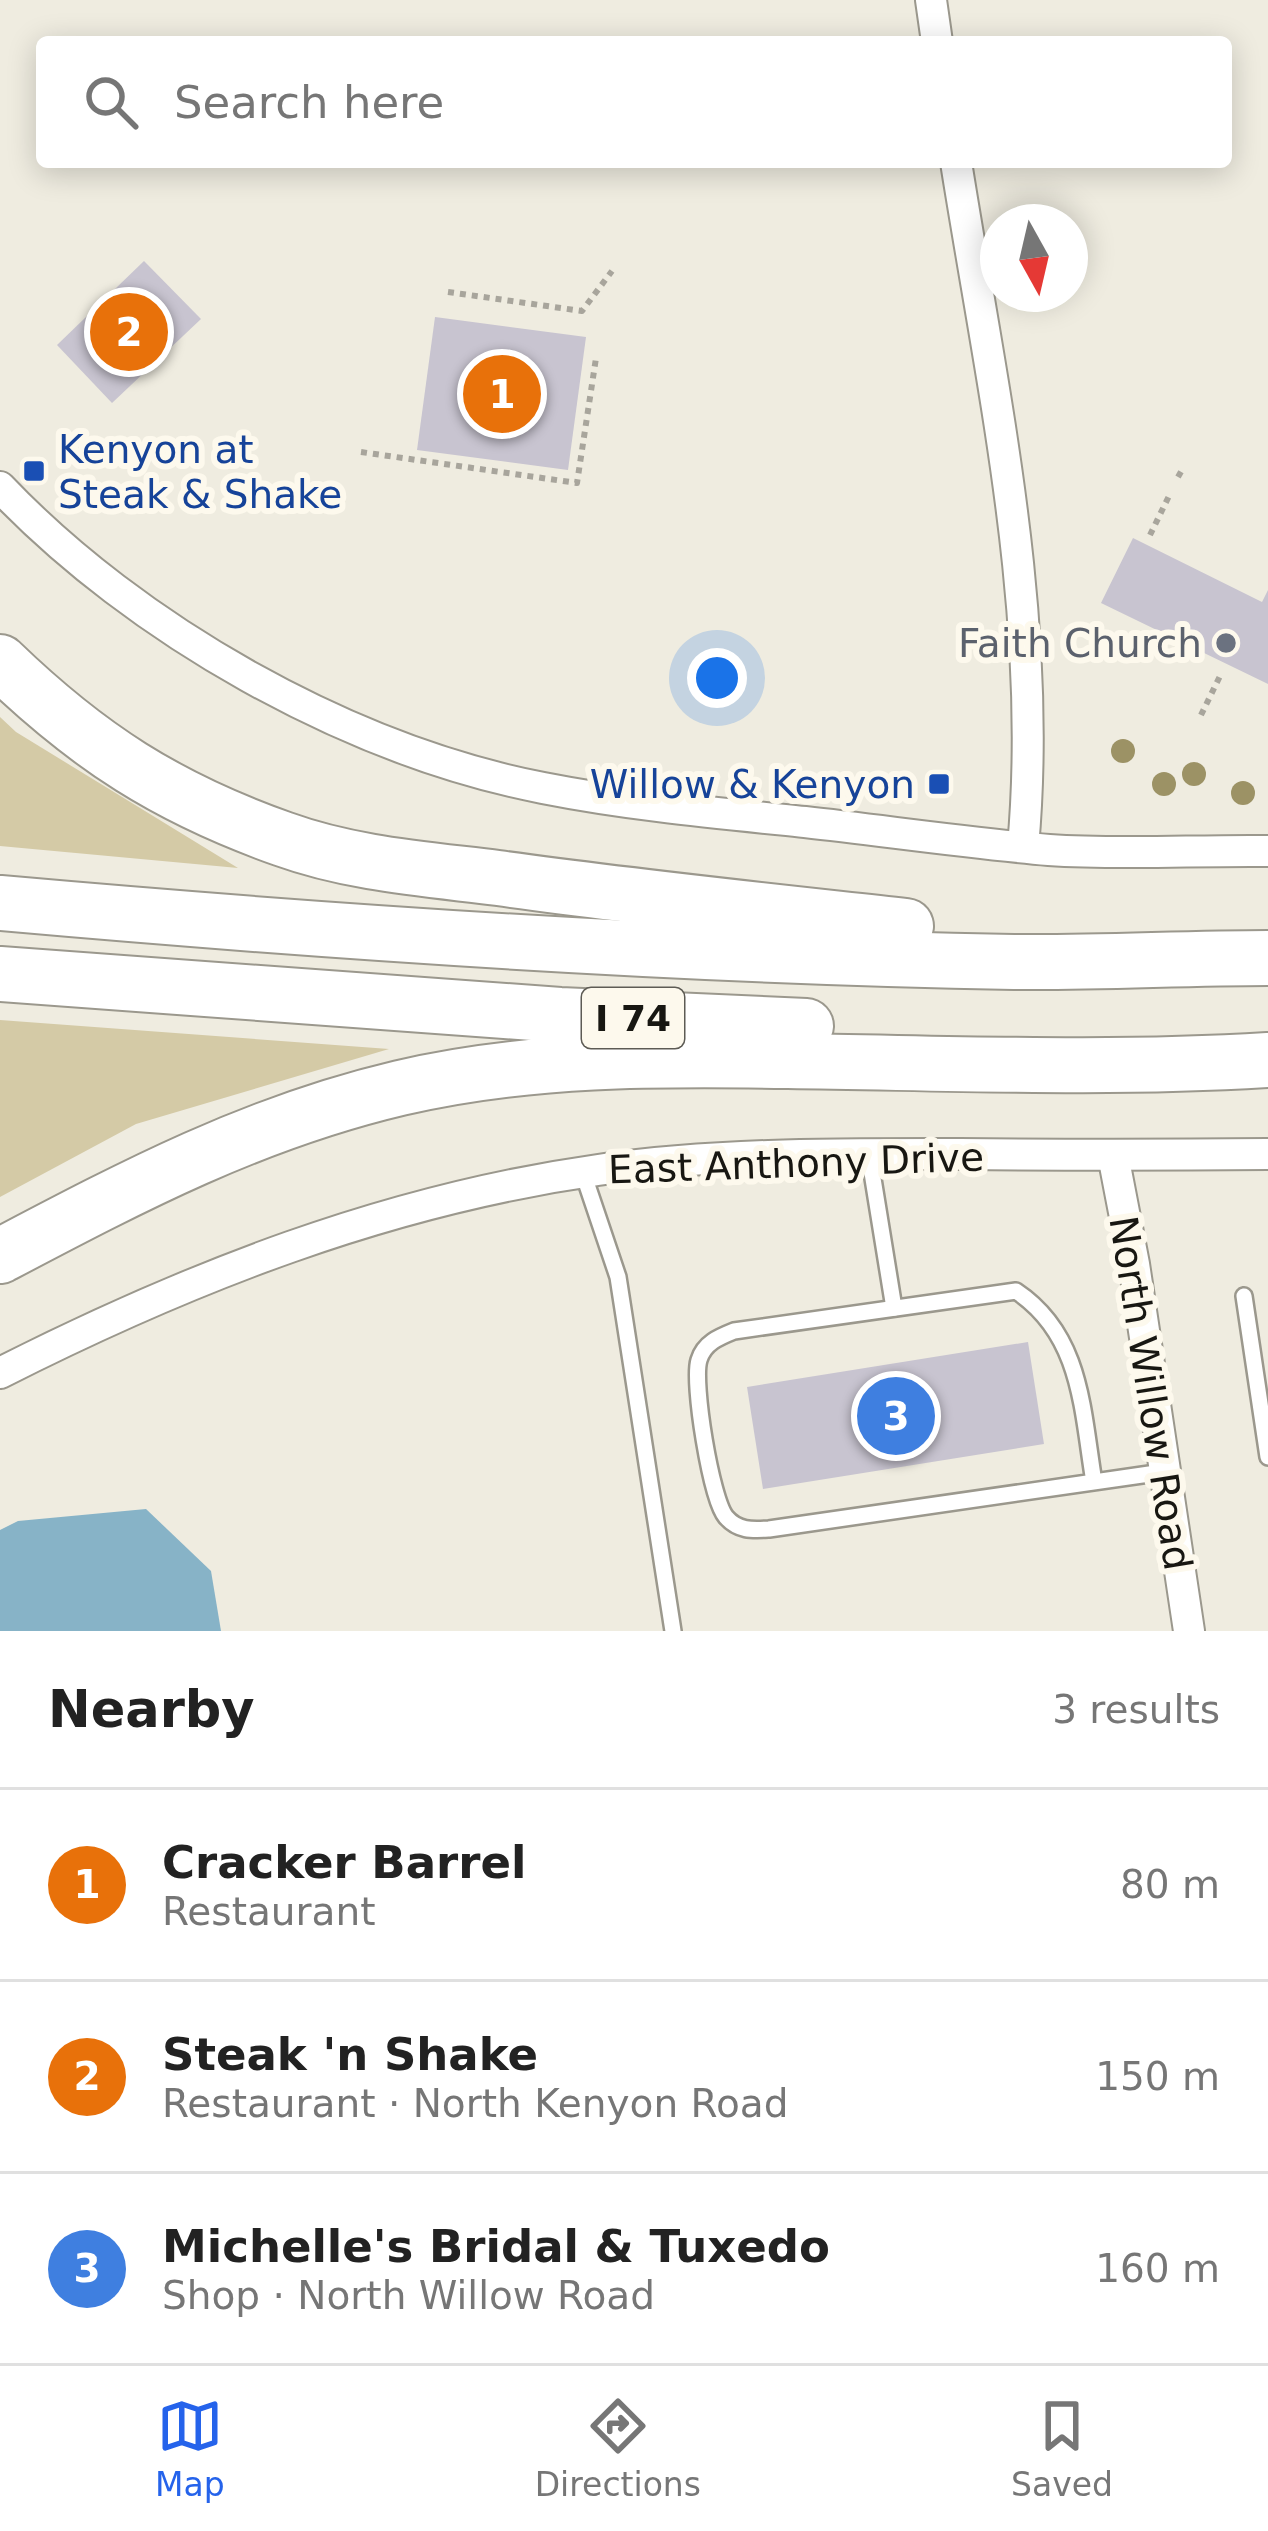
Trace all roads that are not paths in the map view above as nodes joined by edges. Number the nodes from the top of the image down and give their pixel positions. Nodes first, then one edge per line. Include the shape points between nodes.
1 (931, 0) edge
2 (937, 36) edge
3 (957, 168) edge
4 (0, 487) edge
5 (0, 662) edge
6 (1023, 847) junction
7 (1268, 850) edge
8 (0, 903) edge
9 (1158, 957) junction
10 (1268, 958) edge
11 (0, 974) edge
12 (1268, 1039) edge
13 (1268, 1060) edge
14 (869, 1154) junction
15 (1268, 1154) edge
16 (1112, 1155) junction
17 (583, 1173) junction
18 (0, 1256) edge
19 (1244, 1296) dead end
20 (894, 1309) junction
21 (0, 1373) edge
22 (1268, 1457) edge
23 (1163, 1472) junction
24 (1094, 1482) junction
25 (674, 1631) edge
26 (1189, 1631) edge

1 - 2 street
3 - 6 street via 1023,586 1030,677
4 - 6 street via 77,559 202,649 342,723 453,763 539,787 671,808
5 - 9 highway via 90,742 151,780 286,841 356,859
6 - 7 street
8 - 9 highway, I 74 via 567,945 1019,962
9 - 10 highway, I 74
11 - 12 highway, I 74 via 560,1015
13 - 18 highway via 653,1059 481,1072 318,1109 236,1138
14 - 16 street, East Anthony Drive
14 - 17 street, East Anthony Drive
14 - 20 lane
15 - 16 street, East Anthony Drive
16 - 23 street, North Willow Road
17 - 21 street, East Anthony Drive via 472,1193 285,1246 106,1319
17 - 25 lane via 618,1277
19 - 22 lane
20 - 24 lane via 1016,1291 1038,1306 1074,1362
20 - 24 lane via 713,1339 699,1360 699,1392 713,1492 726,1518 744,1530 769,1529
23 - 24 lane
23 - 26 street, North Willow Road

